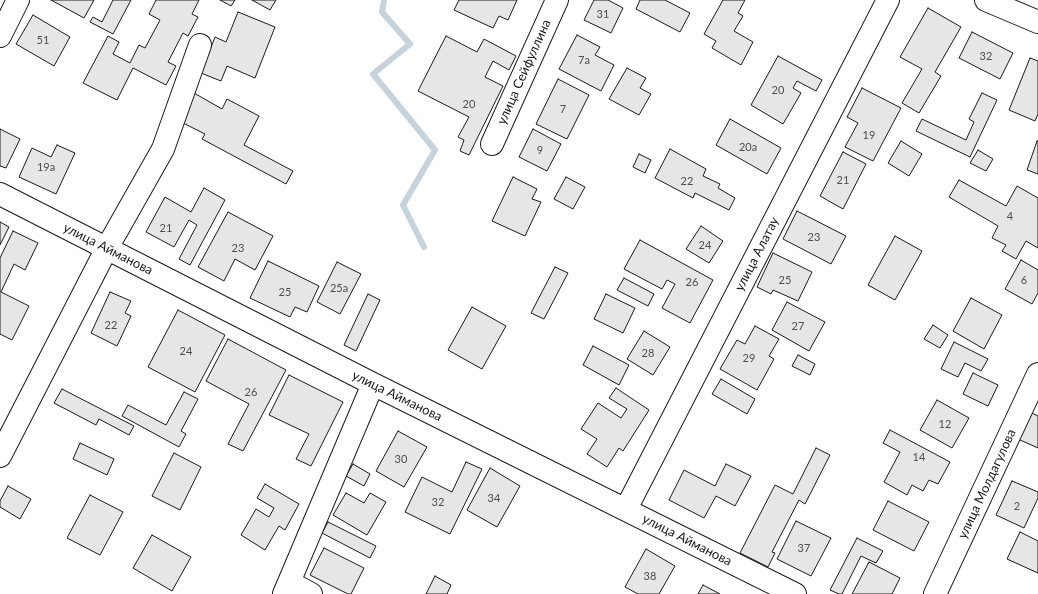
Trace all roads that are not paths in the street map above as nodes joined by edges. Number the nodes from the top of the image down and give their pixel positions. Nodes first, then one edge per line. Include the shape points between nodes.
1 (18, 0) edge
2 (557, 0) edge
3 (888, 0) edge
4 (986, 0) edge
5 (1034, 19) edge
6 (0, 36) edge
7 (200, 45) dead end
8 (492, 144) dead end
9 (0, 194) edge
10 (107, 248) junction
11 (1038, 374) edge
12 (373, 384) junction
13 (0, 456) edge
14 (626, 509) junction
15 (286, 588) edge
16 (311, 594) edge
17 (795, 594) edge
18 (935, 594) edge

1 - 6 street
2 - 8 street, улица Сейфуллина
3 - 14 street, улица Алатау
4 - 5 street
7 - 10 street via 163,149
9 - 10 street, улица Айманова
10 - 12 street, улица Айманова
10 - 13 street
11 - 18 street, улица Молдагулова
12 - 14 street, улица Айманова
12 - 15 street
14 - 17 street, улица Айманова
15 - 16 street

